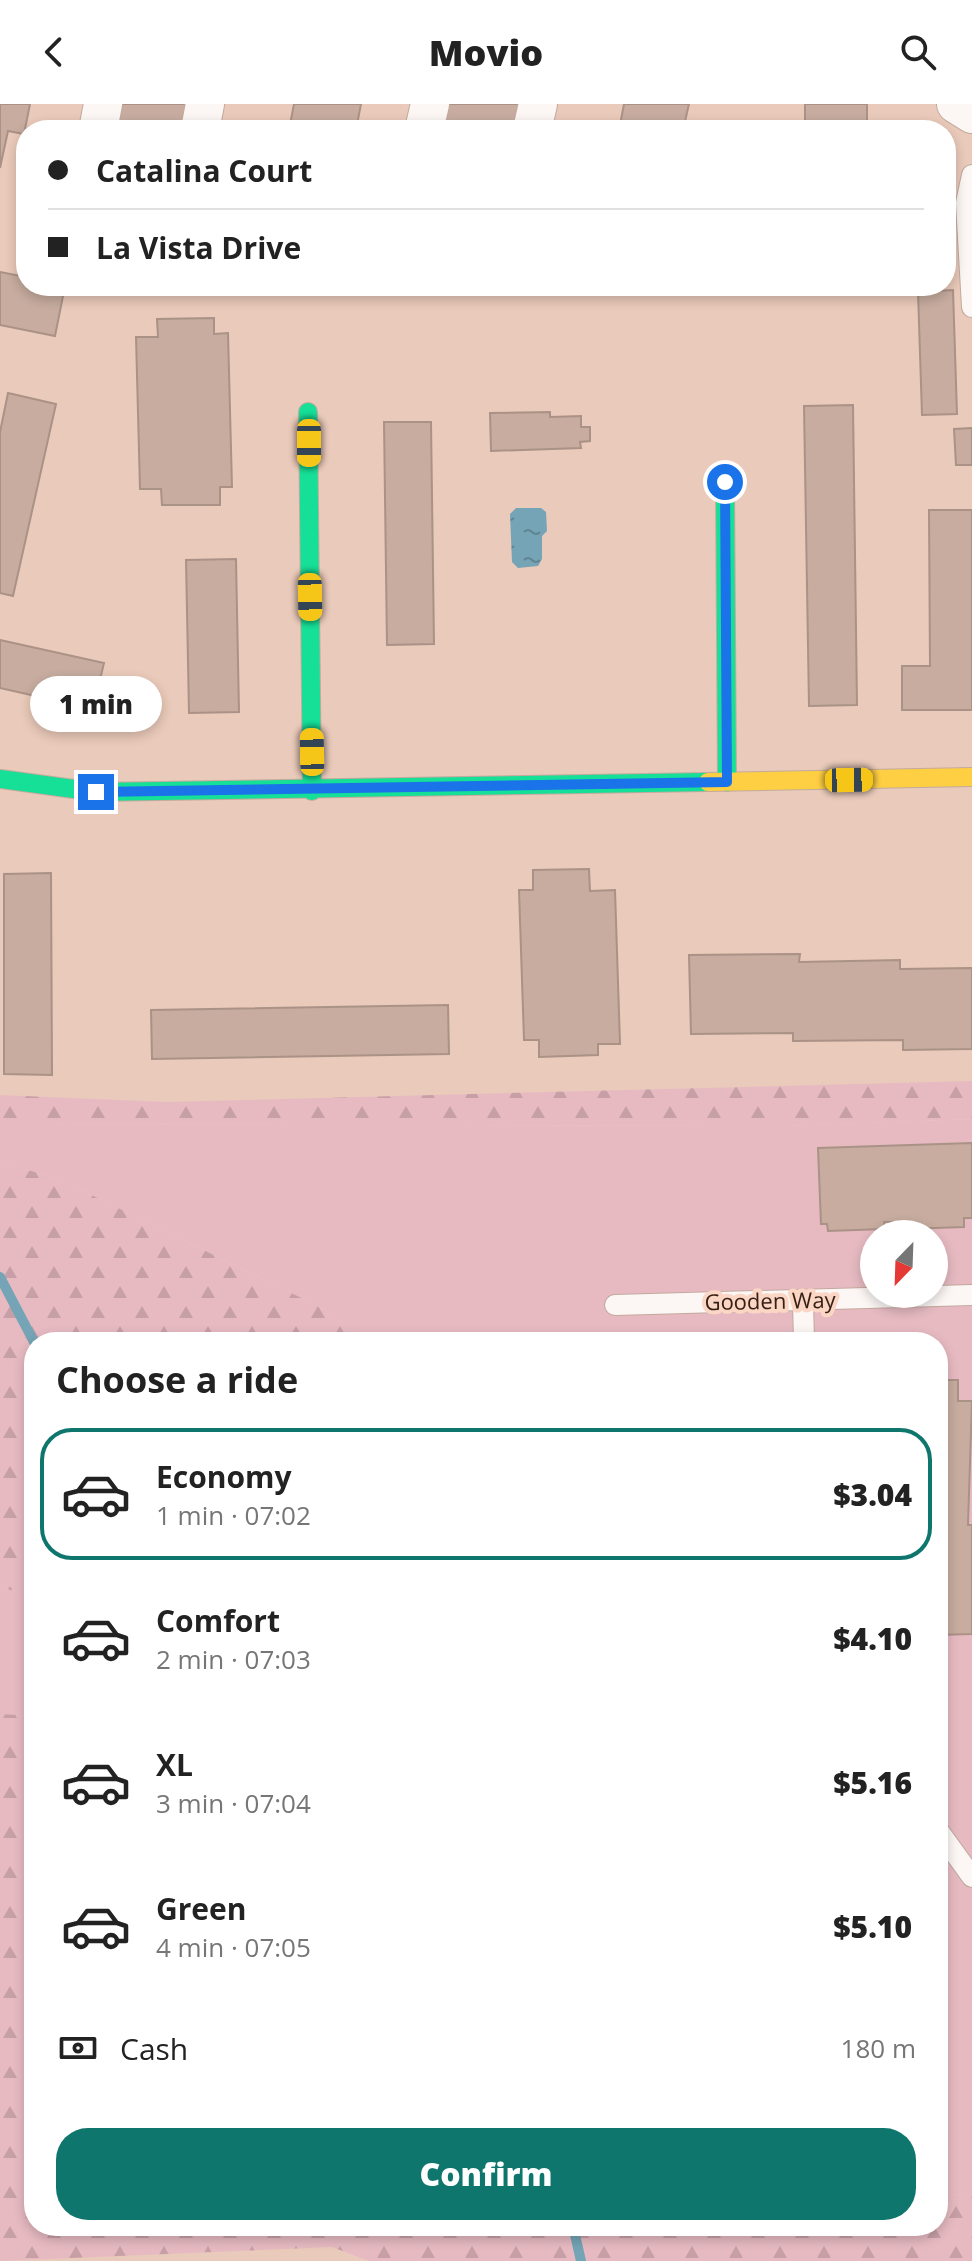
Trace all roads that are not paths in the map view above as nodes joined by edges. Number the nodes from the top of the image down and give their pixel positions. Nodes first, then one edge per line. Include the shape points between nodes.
1 (956, 104) edge
2 (972, 114) edge
3 (972, 175) edge
4 (972, 307) edge
5 (308, 412) dead end
6 (725, 482) dead end
7 (972, 777) edge
8 (0, 779) edge
9 (727, 782) junction
10 (312, 791) junction
11 (972, 1295) edge
12 (803, 1301) junction
13 (615, 1305) dead end
14 (804, 1332) edge
15 (948, 1844) edge
16 (972, 1877) edge

1 - 2 street
3 - 4 lane via 966,203
5 - 10 street
6 - 9 street
7 - 9 street
8 - 10 street via 96,792
9 - 10 street
11 - 12 lane, Gooden Way
12 - 13 lane, Gooden Way
12 - 14 lane
15 - 16 lane

